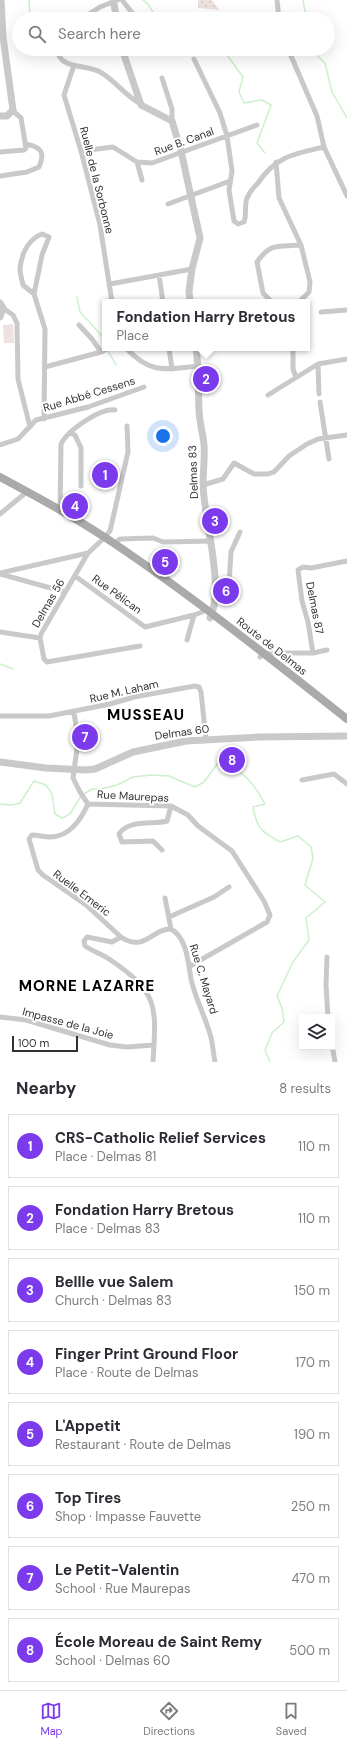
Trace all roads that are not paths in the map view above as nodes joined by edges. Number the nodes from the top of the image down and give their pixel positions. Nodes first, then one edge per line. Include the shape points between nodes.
1 (1, 0) edge
2 (117, 0) edge
3 (277, 0) edge
4 (94, 12) edge
5 (117, 12) edge
6 (130, 12) edge
7 (278, 12) edge
8 (0, 18) edge
9 (59, 56) edge
10 (124, 56) edge
11 (291, 56) edge
12 (194, 59) dead end
13 (3, 61) edge
14 (74, 65) junction
15 (162, 78) dead end
16 (141, 105) junction
17 (13, 112) junction
18 (0, 116) edge
19 (172, 121) junction
20 (257, 125) dead end
21 (227, 136) junction
22 (26, 144) junction
23 (324, 147) junction
24 (81, 151) junction
25 (0, 152) edge
26 (181, 152) junction
27 (137, 162) junction
28 (276, 162) junction
29 (0, 176) edge
30 (142, 180) dead end
31 (230, 181) junction
32 (190, 196) junction
33 (347, 196) edge
34 (168, 204) dead end
35 (301, 245) junction
36 (192, 269) junction
37 (159, 275) junction
38 (110, 284) junction
39 (34, 294) junction
40 (112, 299) edge
41 (163, 299) edge
42 (190, 299) edge
43 (269, 299) edge
44 (302, 299) edge
45 (1, 306) edge
46 (347, 310) edge
47 (321, 312) dead end
48 (0, 317) edge
49 (79, 325) dead end
50 (130, 351) edge
51 (169, 351) edge
52 (196, 351) edge
53 (293, 351) edge
54 (101, 352) joint
55 (347, 359) edge
56 (318, 364) junction
57 (199, 366) junction
58 (45, 367) junction
59 (172, 368) junction
60 (296, 377) junction
61 (144, 387) dead end
62 (319, 394) dead end
63 (268, 395) dead end
64 (320, 402) dead end
65 (116, 410) dead end
66 (44, 419) junction
67 (127, 426) dead end
68 (30, 427) junction
69 (72, 431) junction
70 (347, 435) edge
71 (326, 437) junction
72 (0, 445) edge
73 (329, 459) dead end
74 (0, 476) edge
75 (0, 482) edge
76 (203, 485) junction
77 (81, 486) dead end
78 (23, 495) junction
79 (60, 511) junction
80 (0, 514) edge
81 (240, 532) dead end
82 (103, 539) junction
83 (212, 541) junction
84 (115, 544) junction
85 (88, 553) junction
86 (347, 561) edge
87 (0, 573) edge
88 (75, 576) junction
89 (215, 590) junction
90 (64, 592) junction
91 (202, 612) junction
92 (194, 615) junction
93 (211, 616) junction
94 (0, 632) edge
95 (40, 638) junction
96 (187, 640) dead end
97 (140, 646) dead end
98 (327, 650) dead end
99 (313, 653) junction
100 (262, 655) junction
101 (74, 712) junction
102 (0, 716) edge
103 (347, 719) edge
104 (347, 723) edge
105 (347, 736) edge
106 (206, 739) junction
107 (0, 762) edge
108 (74, 770) junction
109 (302, 780) dead end
110 (347, 784) edge
111 (88, 804) junction
112 (171, 806) junction
113 (162, 850) dead end
114 (229, 887) dead end
115 (165, 898) dead end
116 (169, 917) junction
117 (171, 929) junction
118 (121, 937) junction
119 (327, 956) dead end
120 (190, 966) junction
121 (328, 1014) edge
122 (0, 1017) edge
123 (154, 1045) junction
124 (333, 1050) edge
125 (153, 1062) edge
126 (215, 1062) edge
127 (335, 1062) edge

1 - 8 street
2 - 4 street
2 - 5 street
2 - 6 street
3 - 7 street
8 - 13 street
9 - 14 street via 60,59
10 - 16 street
11 - 23 street via 317,116
12 - 21 street, Rue B. Canal via 220,113
13 - 17 street
14 - 16 street via 100,72
14 - 24 street, Ruelle de la Sorbonne via 64,95
15 - 19 street via 172,109
16 - 19 street
17 - 18 street via 7,116
17 - 22 street via 21,118
19 - 26 street
20 - 21 street
21 - 26 street, Rue B. Canal
21 - 31 street, Rue B. Canal via 232,171
22 - 25 street via 24,150
22 - 29 street via 41,151 43,159 39,167 27,172
23 - 28 street via 290,155
23 - 33 street
24 - 27 street via 113,148
24 - 38 street, Ruelle de la Sorbonne via 100,225
26 - 27 street, Rue B. Canal via 152,163
26 - 32 street
27 - 30 street
28 - 31 street, Rue B. Canal via 247,199 244,222 238,224 234,221
28 - 35 street via 279,198
31 - 32 street
32 - 34 street
32 - 36 street via 200,238
35 - 43 street via 271,248 265,251 257,262 263,293
35 - 44 street via 310,287
36 - 37 street
36 - 42 street
37 - 38 street
37 - 41 street
38 - 40 street, Ruelle de la Sorbonne
39 - 39 street via 42,255 49,236 42,234 34,236 26,247 20,270 23,285
39 - 58 street via 45,329
45 - 48 street
45 - 68 street via 14,315 17,323 18,380
46 - 47 street
49 - 54 street
50 - 59 street via 146,364 159,370
51 - 59 street
52 - 57 street, Delmas 83
53 - 60 street via 293,369
54 - 58 street
55 - 56 street
56 - 60 street
56 - 62 street
57 - 59 street
57 - 76 street, Delmas 83 via 199,408 204,445
58 - 66 street
60 - 63 street
61 - 66 street, Rue Abbé Cessens
64 - 71 street
65 - 69 street via 107,410
66 - 68 street, Rue Abbé Cessens via 36,420
67 - 82 street via 128,452 110,531
68 - 72 street, Rue Abbé Cessens via 18,439
69 - 77 street via 81,448
69 - 79 street via 61,444
70 - 71 street
71 - 73 street
71 - 76 street via 296,450 274,472 254,474 234,464 223,479
74 - 79 main road, Route de Delmas
75 - 78 main road, Route de Delmas
76 - 83 street, Delmas 83
78 - 79 main road, Route de Delmas
78 - 80 street
79 - 82 main road, Route de Delmas
81 - 89 street via 231,552 229,584
82 - 84 main road, Route de Delmas
82 - 85 street, Delmas 56
82 - 91 main road, Route de Delmas
83 - 84 street via 164,542 153,538 120,539
83 - 89 street, Delmas 83
84 - 93 main road, Route de Delmas via 173,584
85 - 87 street
85 - 88 street, Delmas 56
86 - 99 street, Delmas 87 via 311,568 303,567 298,570
87 - 90 street
88 - 90 street, Delmas 56
88 - 92 street, Rue Pélican via 145,626
89 - 93 street, Delmas 83
90 - 95 street, Delmas 56
91 - 92 street, Rue Pélican
91 - 93 main road, Route de Delmas
92 - 96 street
93 - 100 main road, Route de Delmas
94 - 95 street
95 - 97 street, Delmas 56 via 44,659 47,662
98 - 99 street
99 - 100 street
100 - 103 main road, Route de Delmas
100 - 104 main road, Route de Delmas
101 - 102 street, Rue M. Laham via 49,716
101 - 106 street, Rue M. Laham via 134,697 199,687
101 - 108 street, Rue Maurepas via 78,741
105 - 106 street, Delmas 60
106 - 108 street, Delmas 60 via 125,754 96,769
107 - 108 street, Delmas 60
108 - 111 street, Rue Maurepas via 74,782
109 - 110 street via 334,774
111 - 112 street, Rue Maurepas
111 - 118 street, Ruelle Emeric via 74,827 63,834 50,837 32,835 29,839 38,870 86,905
112 - 113 street via 167,821 133,825 119,834 122,842 153,841
112 - 120 street, Rue Maurepas via 190,816 198,826 232,851 270,915 267,922
114 - 116 street via 214,898
115 - 116 street, Rue C. Mayard
116 - 117 street, Rue C. Mayard
117 - 118 street via 142,942
117 - 120 street, Rue C. Mayard via 183,944
118 - 123 street via 112,942 86,937 84,941 85,946 111,961 139,983 151,998 155,1024
119 - 121 street
120 - 126 street, Rue C. Mayard via 191,979 211,1035
122 - 123 street, Impasse de la Joie via 26,1020 110,1045
123 - 125 street
124 - 127 street

